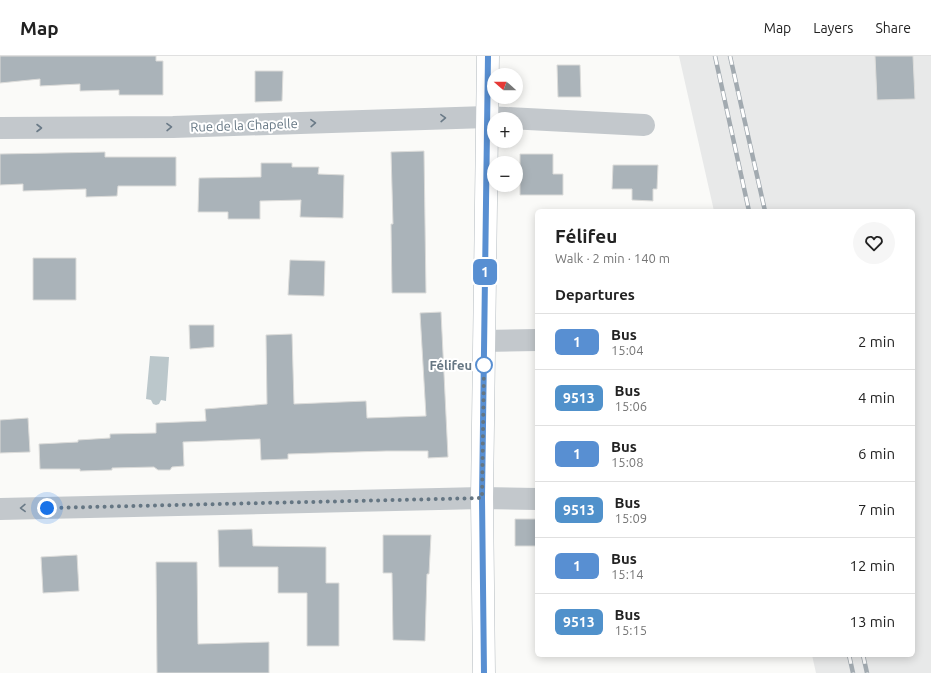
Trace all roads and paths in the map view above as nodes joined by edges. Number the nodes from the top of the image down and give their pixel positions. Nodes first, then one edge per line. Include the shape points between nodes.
1 (488, 56) edge
2 (487, 112) edge
3 (487, 117) joint
4 (523, 119) edge
5 (644, 126) dead end
6 (0, 128) edge
7 (535, 340) edge
8 (484, 341) junction
9 (482, 498) junction
10 (535, 499) edge
11 (0, 509) edge
12 (484, 673) edge

1 - 2 main road
6 -> 3 street, Rue de la Chapelle via 173,127
3 - 8 main road
4 - 5 street, Rue de la Chapelle
7 - 8 street
8 - 9 main road
9 - 10 street
9 -> 11 street
9 - 12 main road

